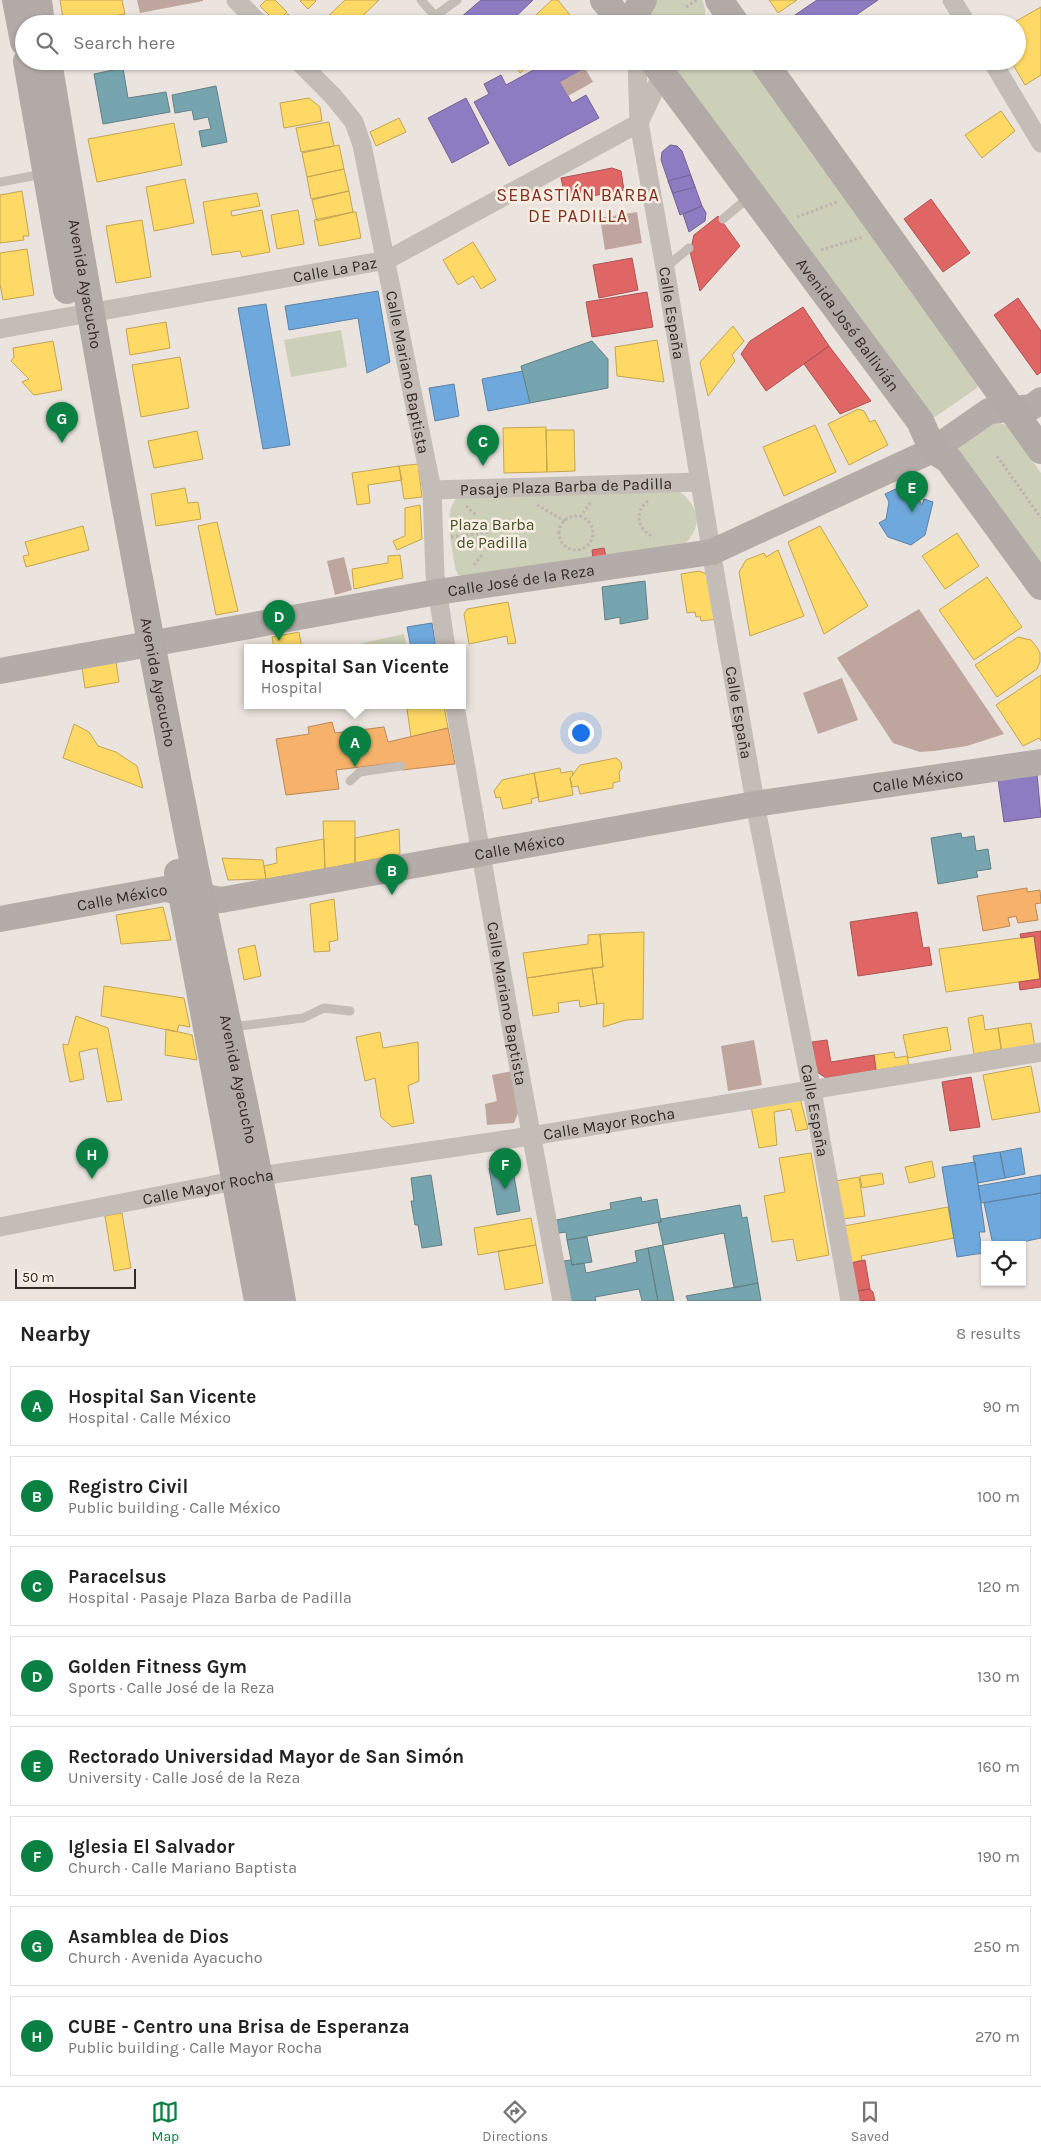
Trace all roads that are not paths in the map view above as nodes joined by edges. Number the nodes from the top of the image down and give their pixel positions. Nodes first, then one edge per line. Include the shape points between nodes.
1 (16, 0) edge
2 (38, 0) edge
3 (236, 0) edge
4 (421, 0) edge
5 (457, 0) edge
6 (604, 0) edge
7 (643, 0) edge
8 (717, 0) edge
9 (952, 0) edge
10 (22, 15) edge
11 (33, 15) edge
12 (251, 15) edge
13 (435, 15) edge
14 (437, 15) edge
15 (616, 15) edge
16 (635, 15) edge
17 (715, 15) edge
18 (729, 15) edge
19 (961, 15) edge
20 (29, 70) edge
21 (49, 70) edge
22 (307, 70) edge
23 (638, 70) edge
24 (661, 70) edge
25 (666, 70) edge
26 (769, 70) edge
27 (997, 70) edge
28 (639, 123) junction
29 (1041, 143) edge
30 (56, 171) junction
31 (0, 182) edge
32 (753, 194) junction
33 (723, 219) dead end
34 (689, 248) dead end
35 (387, 260) junction
36 (665, 268) junction
37 (80, 315) junction
38 (0, 329) edge
39 (1041, 400) edge
40 (1012, 409) junction
41 (933, 450) junction
42 (1041, 450) edge
43 (700, 482) junction
44 (432, 490) junction
45 (712, 552) junction
46 (1041, 586) edge
47 (437, 592) junction
48 (445, 644) edge
49 (142, 645) junction
50 (0, 671) edge
51 (455, 709) edge
52 (1041, 762) edge
53 (401, 766) dead end
54 (350, 781) dead end
55 (755, 804) junction
56 (481, 852) junction
57 (192, 895) junction
58 (0, 919) edge
59 (350, 1011) dead end
60 (229, 1027) junction
61 (1041, 1052) edge
62 (812, 1091) junction
63 (531, 1136) junction
64 (249, 1178) junction
65 (0, 1227) edge
66 (258, 1301) edge
67 (282, 1301) edge
68 (562, 1301) edge
69 (850, 1301) edge

1 - 10 main road
2 - 11 main road
3 - 12 street
4 - 13 lane
5 - 14 lane
6 - 15 main road
7 - 16 main road
8 - 17 main road
8 - 18 main road
9 - 19 street
20 - 30 main road, Avenida Ayacucho
21 - 30 main road, Avenida Ayacucho
22 - 35 street, Calle Mariano Baptista via 354,122
23 - 28 street
24 - 28 street
25 - 32 main road, Avenida José Ballivián
26 - 40 main road
27 - 29 street
28 - 35 street, Calle La Paz
28 - 36 street, Calle España
30 - 31 lane
30 - 37 main road, Avenida Ayacucho
32 - 33 lane
32 - 41 main road, Avenida José Ballivián via 920,421
34 - 36 lane
35 - 37 street, Calle La Paz
35 - 44 street, Calle Mariano Baptista
36 - 43 street, Calle España
37 - 38 street, Calle La Paz
37 - 49 main road, Avenida Ayacucho
39 - 40 main road, Calle José de la Reza via 1032,407
40 - 41 main road, Calle José de la Reza via 989,411
40 - 42 main road
41 - 45 main road, Calle José de la Reza
41 - 46 main road via 950,460
43 - 44 street, Pasaje Plaza Barba de Padilla
43 - 45 street, Calle España
44 - 47 street, Calle Mariano Baptista
45 - 47 main road, Calle José de la Reza
45 - 55 street, Calle España
47 - 48 street, Calle Mariano Baptista
47 - 49 main road, Calle José de la Reza
49 - 50 main road, Calle José de la Reza
49 - 57 main road, Avenida Ayacucho
51 - 56 street, Calle Mariano Baptista via 459,758
52 - 55 main road, Calle México
53 - 54 lane via 360,772
55 - 56 main road, Calle México
55 - 62 street, Calle España
56 - 57 main road, Calle México via 221,900
56 - 63 street, Calle Mariano Baptista
57 - 58 main road, Calle México via 165,889
57 - 60 main road, Avenida Ayacucho
57 - 64 main road, Avenida Ayacucho
59 - 60 lane via 324,1008 303,1018
60 - 64 main road, Avenida Ayacucho
61 - 62 street, Calle Mayor Rocha
62 - 63 street, Calle Mayor Rocha
62 - 69 street, Calle España
63 - 64 street, Calle Mayor Rocha
63 - 68 street, Calle Mariano Baptista
64 - 65 street, Calle Mayor Rocha
64 - 66 main road, Avenida Ayacucho
64 - 67 main road, Avenida Ayacucho

